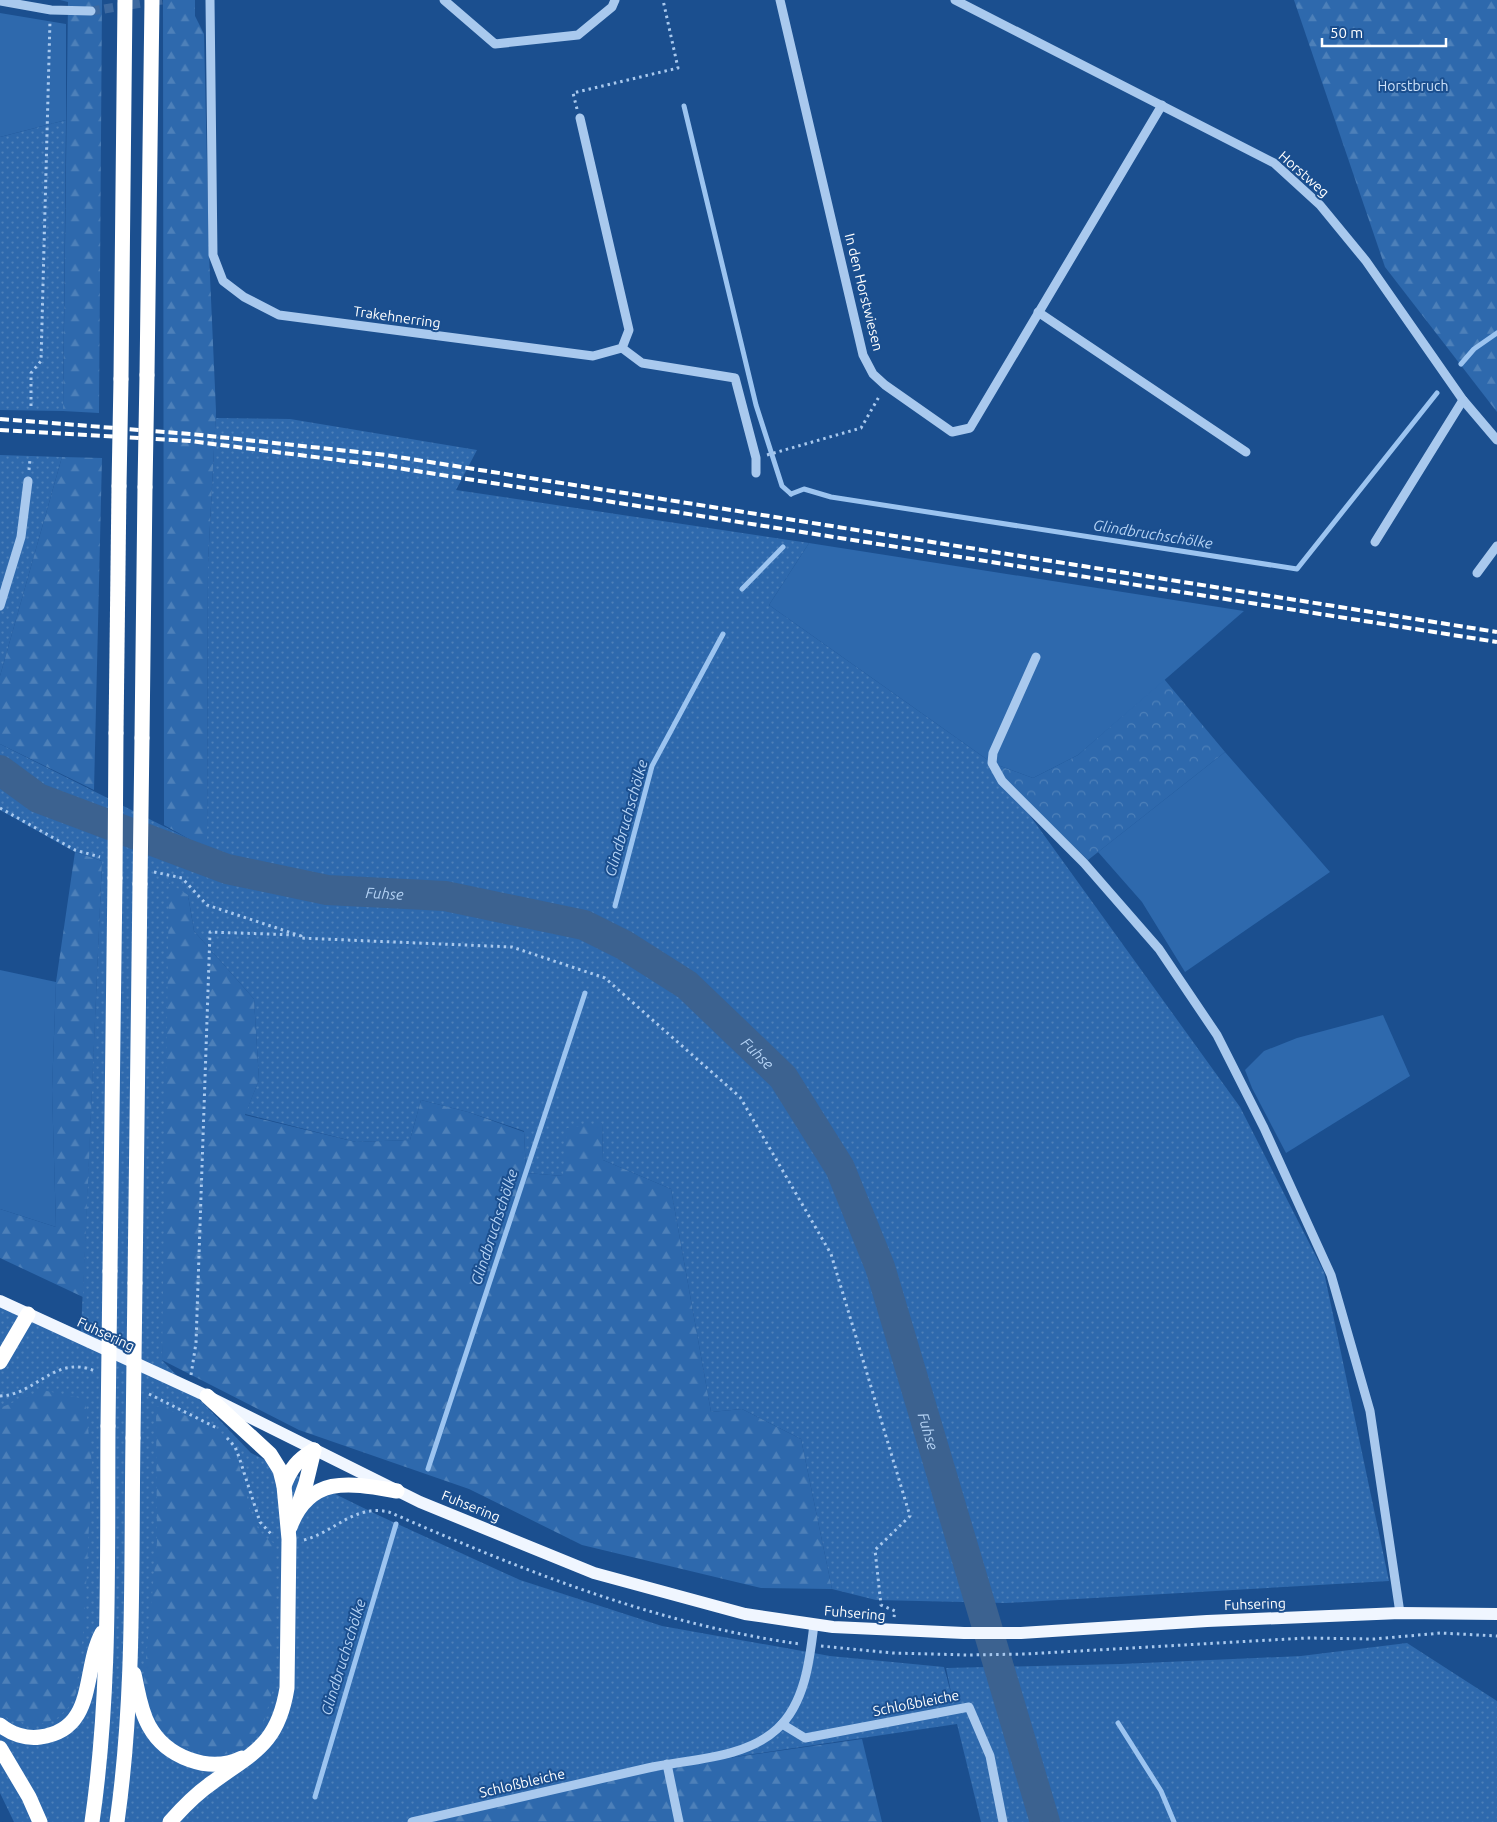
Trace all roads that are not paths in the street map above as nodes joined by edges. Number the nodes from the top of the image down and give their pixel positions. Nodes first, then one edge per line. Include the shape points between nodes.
1 (125, 0) edge
2 (152, 0) edge
3 (210, 0) edge
4 (444, 0) edge
5 (615, 0) edge
6 (780, 0) edge
7 (955, 0) edge
8 (0, 1) edge
9 (91, 11) tunnel mouth
10 (1162, 105) junction
11 (580, 118) road end
12 (1038, 312) junction
13 (622, 348) junction
14 (1463, 400) junction
15 (1497, 440) edge
16 (1246, 452) dead end
17 (756, 472) dead end
18 (28, 481) dead end
19 (1375, 542) dead end
20 (1497, 546) edge
21 (1477, 573) dead end
22 (0, 606) edge
23 (1036, 658) dead end
24 (0, 1301) edge
25 (28, 1314) junction
26 (0, 1362) edge
27 (207, 1396) junction
28 (314, 1450) junction
29 (284, 1486) junction
30 (397, 1491) junction
31 (296, 1510) junction
32 (288, 1535) junction
33 (1400, 1613) junction
34 (1497, 1614) edge
35 (814, 1624) junction
36 (106, 1625) junction
37 (130, 1655) junction
38 (782, 1724) junction
39 (0, 1725) edge
40 (0, 1748) edge
41 (259, 1749) junction
42 (667, 1764) junction
43 (40, 1822) edge
44 (92, 1822) edge
45 (117, 1822) edge
46 (170, 1822) edge
47 (412, 1822) edge
48 (679, 1822) edge
49 (1003, 1822) edge

1 - 36 highway, bridge
2 - 37 highway, bridge
3 - 13 street, Trakehnerring via 213,255 223,280 244,297 279,315 593,356
4 - 5 street via 495,44 578,35
6 - 12 street, In den Horstwiesen via 863,355 873,374 952,432 970,428
7 - 10 street, Horstweg
8 - 9 street via 50,10
10 - 12 street, In den Horstwiesen
10 - 14 street, Horstweg via 1274,163 1320,205 1366,261
11 - 13 street via 629,330
12 - 16 street
13 - 17 street via 642,363 736,378 756,458
14 - 15 street, Horstweg
14 - 19 street
18 - 22 street via 20,537
20 - 21 street
23 - 33 street via 993,753 992,763 1002,780 1084,863 1159,950 1217,1035 1264,1128 1331,1275 1370,1411
24 - 25 main road, Fuhsering
25 - 26 highway
25 - 27 main road, Fuhsering
27 - 28 main road, Fuhsering
27 - 29 highway via 270,1454 280,1470
28 - 29 highway via 291,1468
28 - 30 main road, Fuhsering
28 - 31 highway
29 - 32 highway
30 - 31 highway via 351,1483 338,1485 315,1494
30 - 35 main road, Fuhsering via 594,1573 745,1614
31 - 32 highway
32 - 41 highway via 287,1688 276,1726
33 - 34 main road, Fuhsering
33 - 35 main road, Fuhsering via 1021,1633 894,1631
35 - 38 street, Schloßbleiche via 806,1672 797,1700
36 - 39 highway via 95,1645 82,1707 68,1725 48,1736 36,1738 14,1734
36 - 44 highway
37 - 41 highway via 149,1727 167,1747 190,1760 215,1764 238,1760
37 - 45 highway
38 - 42 street, Schloßbleiche via 765,1739 743,1748
38 - 49 street, Schloßbleiche via 805,1738 969,1707 990,1756
40 - 43 highway
41 - 46 highway via 203,1789
42 - 47 street, Schloßbleiche
42 - 48 street

